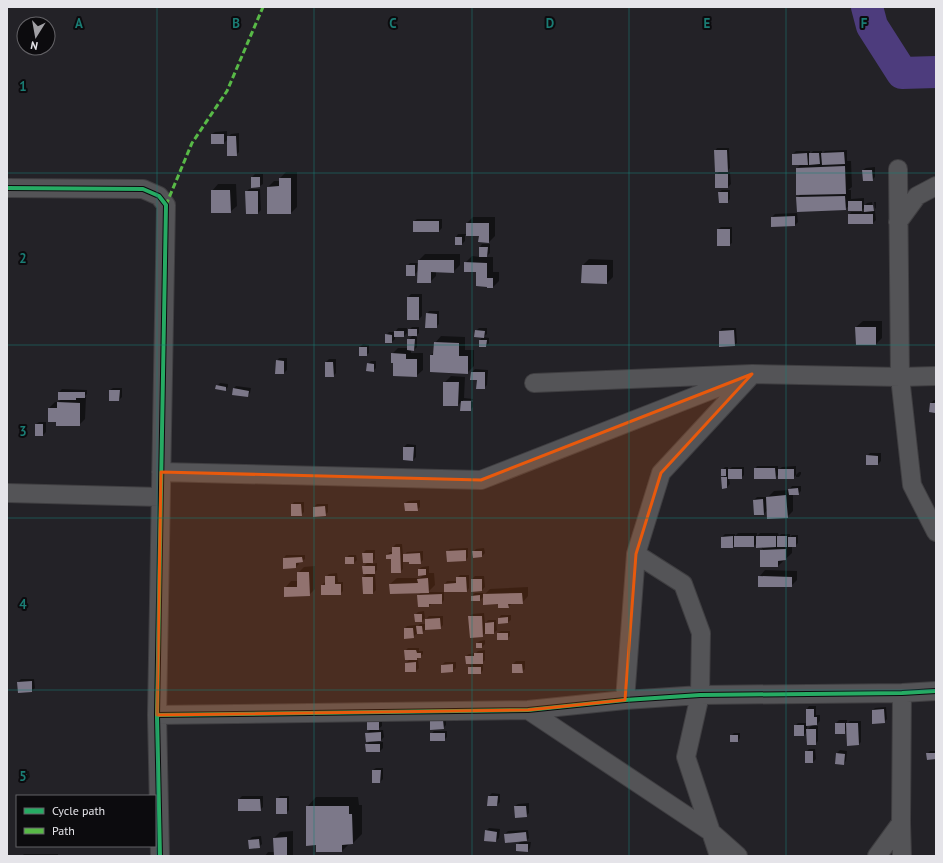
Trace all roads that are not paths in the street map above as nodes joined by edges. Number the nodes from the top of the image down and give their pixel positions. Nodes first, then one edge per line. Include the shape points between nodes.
1 (898, 169) dead end
2 (936, 186) edge
3 (7, 188) edge
4 (898, 222) junction
5 (752, 374) junction
6 (900, 376) junction
7 (936, 376) edge
8 (534, 383) dead end
9 (161, 472) junction
10 (7, 493) edge
11 (160, 497) junction
12 (936, 532) edge
13 (636, 554) junction
14 (936, 691) edge
15 (902, 693) junction
16 (700, 695) junction
17 (625, 700) junction
18 (528, 710) junction
19 (157, 715) junction
20 (902, 824) junction
21 (711, 832) junction
22 (160, 856) edge
23 (719, 856) edge
24 (738, 856) edge
25 (877, 856) edge
26 (902, 856) edge

1 - 4 street
2 - 4 street via 916,196
3 - 9 street via 143,189 159,196 166,205
4 - 6 street
5 - 6 street
5 - 8 street
5 - 9 street via 481,480
5 - 13 street via 661,474
6 - 7 street
6 - 12 street via 912,485
9 - 11 street
10 - 11 street
11 - 19 street
13 - 16 street via 683,584 701,633
13 - 17 street
14 - 15 street
15 - 16 street
15 - 20 street
16 - 17 street
16 - 21 street via 686,757
17 - 18 street
18 - 19 street
18 - 21 street
19 - 22 street
20 - 25 street
20 - 26 street
21 - 23 street
21 - 24 street

